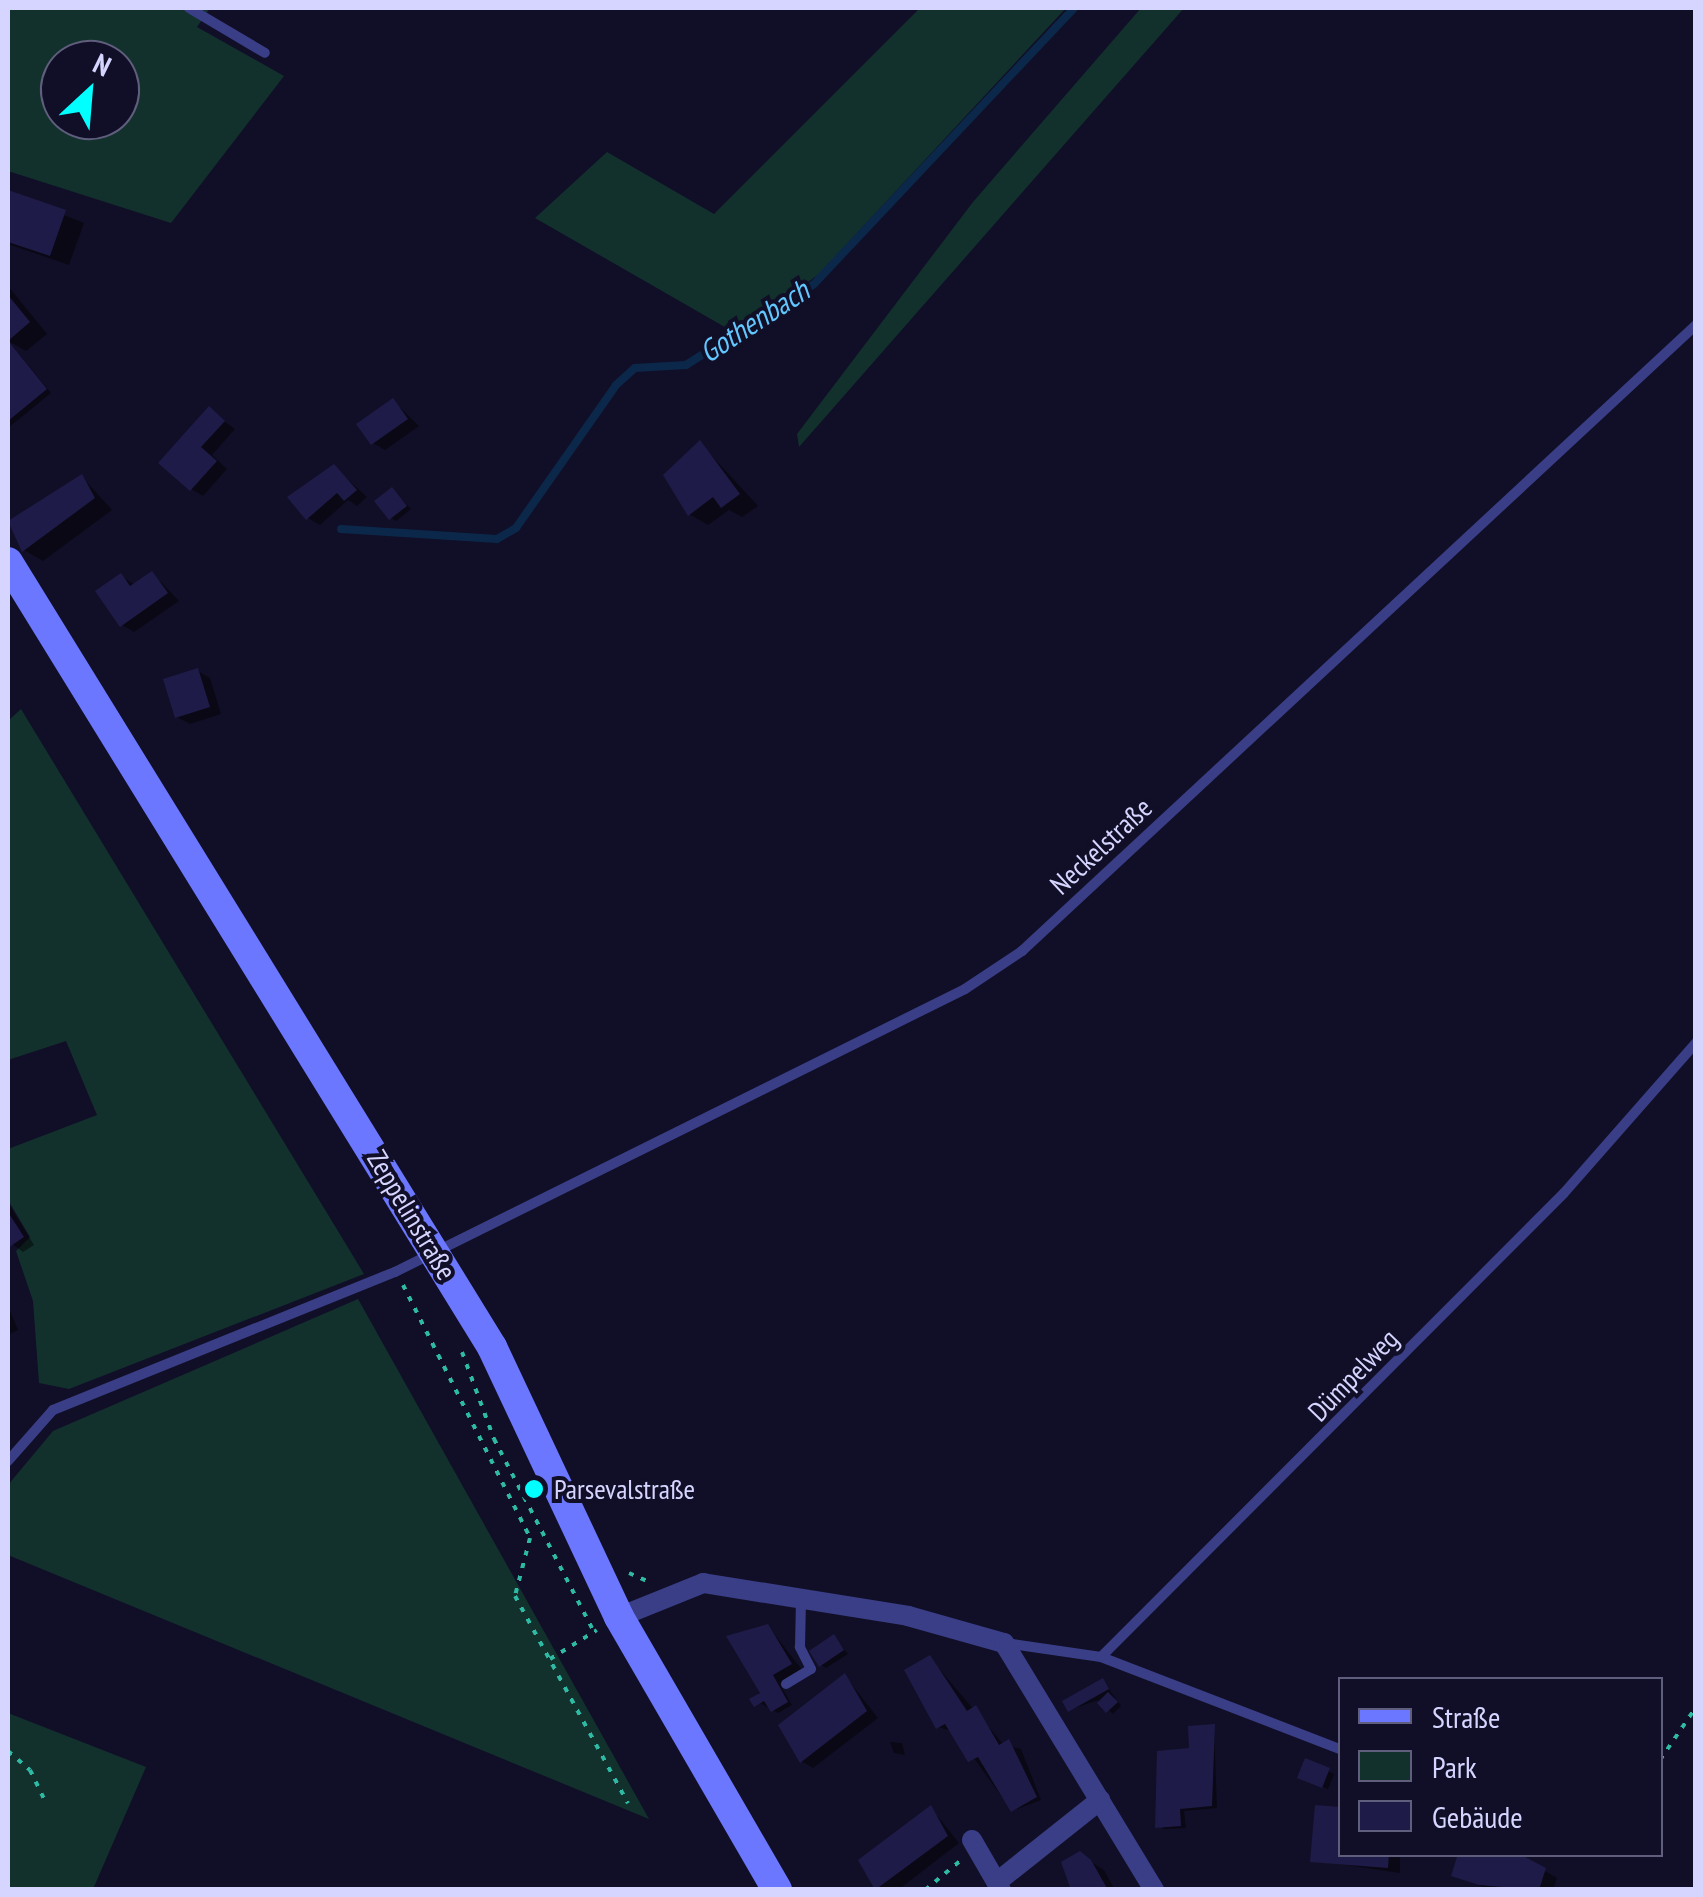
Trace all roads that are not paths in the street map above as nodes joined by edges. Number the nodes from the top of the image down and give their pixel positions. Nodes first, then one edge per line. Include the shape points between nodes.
1 (189, 8) edge
2 (266, 53) dead end
3 (1696, 325) edge
4 (8, 562) edge
5 (1696, 1044) edge
6 (434, 1250) junction
7 (8, 1461) edge
8 (801, 1599) junction
9 (607, 1624) junction
10 (1004, 1643) junction
11 (1101, 1656) junction
12 (786, 1684) dead end
13 (1338, 1748) edge
14 (1100, 1800) junction
15 (975, 1843) road end
16 (999, 1886) edge
17 (778, 1890) edge
18 (1154, 1890) edge

1 - 2 lane
3 - 6 lane, Neckelstraße via 1022,950 965,990
4 - 6 main road, Zeppelinstraße
5 - 11 lane, Dümpelweg via 1564,1194
6 - 7 lane, Neckelstraße via 53,1410
6 - 9 main road, Zeppelinstraße via 492,1347
8 - 9 street via 702,1583
8 - 10 street
8 - 12 lane via 800,1647 810,1669
9 - 17 main road, Zeppelinstraße
10 - 11 lane
10 - 14 street
11 - 13 lane
14 - 16 street
14 - 18 street
15 - 16 street

